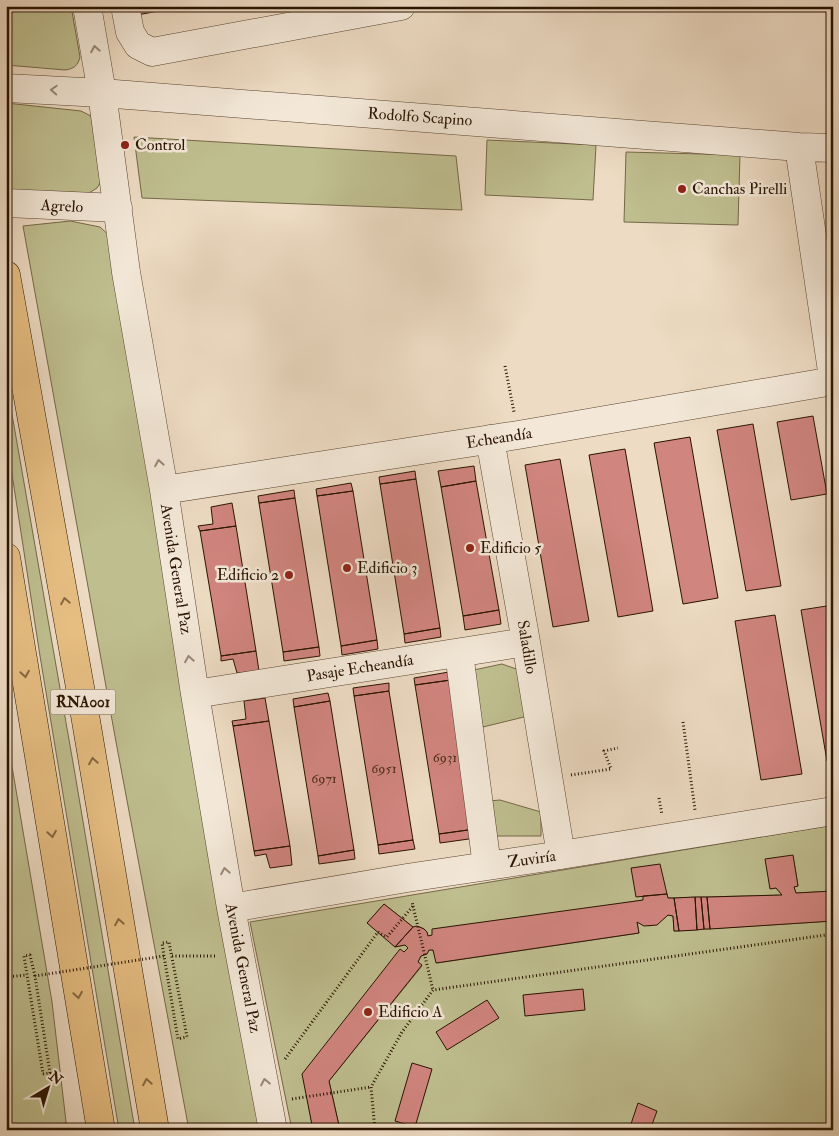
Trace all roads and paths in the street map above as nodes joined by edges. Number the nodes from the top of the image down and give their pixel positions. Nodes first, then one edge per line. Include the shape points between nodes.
1 (87, 6) edge
2 (125, 6) edge
3 (401, 6) edge
4 (6, 88) edge
5 (102, 92) junction
6 (799, 146) junction
7 (833, 148) edge
8 (6, 203) edge
9 (118, 208) junction
10 (6, 275) edge
11 (505, 366) dead end
12 (833, 380) edge
13 (518, 435) junction
14 (490, 439) junction
15 (164, 490) junction
16 (6, 557) edge
17 (526, 642) junction
18 (458, 653) junction
19 (195, 694) junction
20 (683, 722) dead end
21 (618, 748) dead end
22 (549, 779) junction
23 (833, 811) edge
24 (698, 833) junction
25 (561, 855) junction
26 (487, 866) junction
27 (407, 878) junction
28 (413, 906) junction
29 (231, 908) junction
30 (833, 934) edge
31 (164, 956) junction
32 (172, 956) junction
33 (241, 957) junction
34 (27, 975) junction
35 (34, 976) junction
36 (6, 977) edge
37 (434, 990) junction
38 (84, 1034) junction
39 (370, 1088) junction
40 (267, 1094) junction
41 (86, 1130) edge
42 (101, 1130) edge
43 (155, 1130) edge
44 (273, 1130) edge
45 (375, 1130) edge

5 -> 1 street, Avenida General Paz
2 - 3 street via 130,32 138,45 152,52
5 -> 4 street, Rodolfo Scapino
5 - 6 street, Rodolfo Scapino
5 - 9 street, Avenida General Paz
6 - 7 street, Rodolfo Scapino
6 - 12 street
8 - 9 street, Agrelo
15 -> 9 street, Avenida General Paz
43 -> 10 highway, RNA001
11 - 13 path
12 - 13 street, Echeandía
13 - 14 street, Echeandía
14 - 15 street, Echeandía
14 - 17 street, Saladillo
19 -> 15 street, Avenida General Paz
16 -> 38 highway, RNA001
17 - 18 street, Pasaje Echeandía
17 - 22 street, Saladillo
18 - 19 street, Pasaje Echeandía
18 - 26 street
29 -> 19 street, Avenida General Paz
20 - 24 path
21 - 22 path via 604,752 611,769
22 - 25 street, Saladillo
23 - 24 street, Zuviría
24 - 25 street, Zuviría
25 - 26 street, Zuviría
26 - 27 street, Zuviría
27 - 28 path
27 - 29 street, Zuviría
28 - 37 path
28 - 40 path via 387,937 378,932
29 - 33 street, Avenida General Paz
30 - 37 path
31 - 32 path via 162,943 170,942
31 - 32 path, bridge via 178,1039 187,1037
31 - 35 path, bridge
32 - 33 path
40 -> 33 street, Avenida General Paz
34 - 35 path, bridge via 24,956 30,955
34 - 35 path, bridge via 43,1074 50,1073
34 - 36 path
37 - 39 path via 402,1032
38 - 41 highway
38 - 42 highway, RNA001
39 - 40 path
39 - 45 path
40 - 44 street, Avenida General Paz

